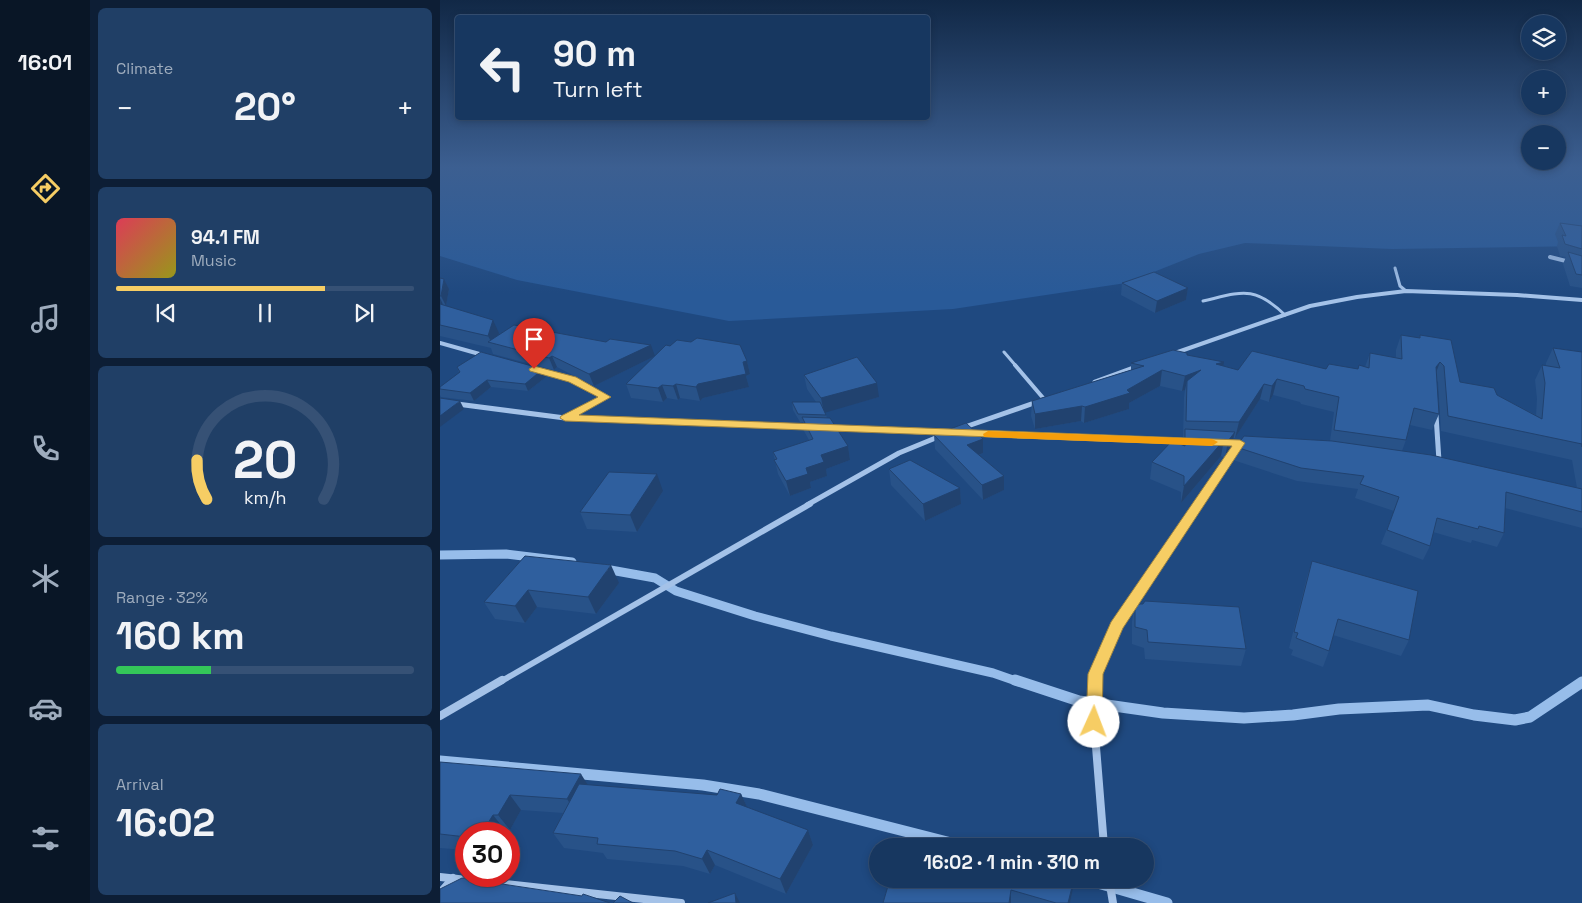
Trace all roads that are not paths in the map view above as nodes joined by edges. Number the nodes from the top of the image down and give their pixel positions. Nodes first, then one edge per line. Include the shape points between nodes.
1 (1550, 257) dead end
2 (1582, 265) edge
3 (1395, 268) dead end
4 (1406, 291) junction
5 (1582, 300) edge
6 (1203, 301) dead end
7 (1285, 315) junction
8 (440, 343) edge
9 (1004, 352) dead end
10 (1173, 354) edge
11 (485, 356) edge
12 (1146, 364) edge
13 (534, 369) edge
14 (1090, 383) edge
15 (1053, 396) edge
16 (1044, 400) junction
17 (450, 403) edge
18 (1435, 408) edge
19 (565, 418) junction
20 (1201, 442) edge
21 (1220, 443) edge
22 (1240, 443) junction
23 (1249, 444) edge
24 (1433, 466) edge
25 (440, 716) edge
26 (1103, 838) edge
27 (440, 877) edge
28 (453, 878) joint
29 (520, 885) edge
30 (1110, 888) edge
31 (440, 893) edge
32 (677, 903) edge
33 (681, 903) edge
34 (1113, 903) edge

1 - 2 street
3 - 4 lane via 1400,286
4 - 5 street via 1517,294
4 - 7 street via 1320,304
6 - 7 lane via 1256,293 1272,301
7 - 10 street
8 - 11 street
9 - 16 lane
12 - 14 street
13 - 19 street via 572,379 606,397
15 - 16 street
16 - 20 street via 958,431
17 - 19 street
18 - 24 street via 1439,468
19 - 25 street via 949,433 899,454
21 - 22 street
22 - 23 street
22 - 26 street via 1116,626 1096,674 1094,722
27 - 28 street
28 - 31 street
29 - 32 street
30 - 34 street
32 - 33 street

